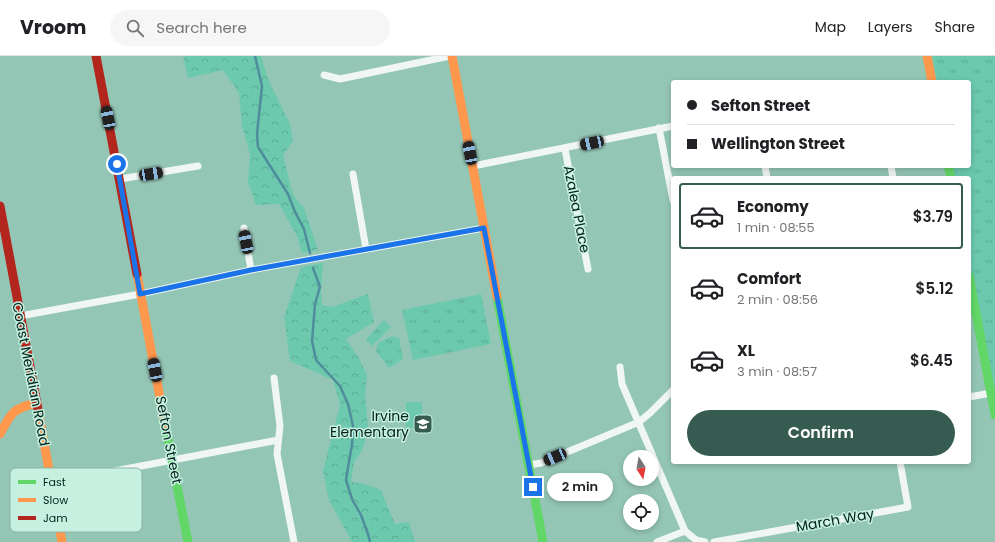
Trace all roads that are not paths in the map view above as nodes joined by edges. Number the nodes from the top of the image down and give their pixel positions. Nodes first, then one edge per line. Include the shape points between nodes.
1 (96, 56) edge
2 (451, 56) edge
3 (927, 56) edge
4 (324, 75) dead end
5 (932, 80) edge
6 (671, 126) edge
7 (659, 128) junction
8 (565, 149) junction
9 (198, 166) dead end
10 (473, 166) junction
11 (353, 174) dead end
12 (120, 179) junction
13 (671, 190) edge
14 (0, 206) edge
15 (244, 228) dead end
16 (484, 228) junction
17 (366, 248) junction
18 (588, 269) dead end
19 (251, 270) junction
20 (971, 287) edge
21 (140, 294) junction
22 (20, 316) junction
23 (620, 367) dead end
24 (274, 378) dead end
25 (671, 392) edge
26 (991, 393) junction
27 (971, 397) edge
28 (37, 403) junction
29 (995, 415) edge
30 (639, 422) junction
31 (0, 434) edge
32 (278, 440) junction
33 (173, 460) junction
34 (900, 464) edge
35 (529, 465) junction
36 (49, 468) edge
37 (131, 468) edge
38 (685, 531) junction
39 (60, 532) edge
40 (62, 542) edge
41 (188, 542) edge
42 (294, 542) edge
43 (543, 542) edge
44 (658, 542) edge
45 (705, 542) edge
46 (714, 542) edge

1 - 12 street, Sefton Street
2 - 4 street via 340,79
2 - 10 street
3 - 5 street
6 - 7 street
7 - 8 street
7 - 13 street
8 - 10 street
8 - 18 street, Azalea Place
9 - 12 street
10 - 16 street
11 - 17 street
12 - 21 street, Sefton Street
14 - 22 street, Coast Meridian Road
15 - 19 street
16 - 17 street
16 - 35 street
17 - 19 street
19 - 21 street
20 - 26 street
21 - 22 street
21 - 33 street, Sefton Street
22 - 28 street, Coast Meridian Road
23 - 30 street via 622,384
24 - 32 street via 280,426
25 - 30 street
26 - 27 street
26 - 29 street
28 - 31 street via 14,410
28 - 36 street, Coast Meridian Road
30 - 35 street via 541,463
30 - 38 street
32 - 33 street
32 - 42 street via 278,462
33 - 37 street
33 - 41 street, Sefton Street
34 - 46 street, March Way via 908,507
35 - 43 street
38 - 44 street
38 - 45 street via 696,540
39 - 40 street, Coast Meridian Road

